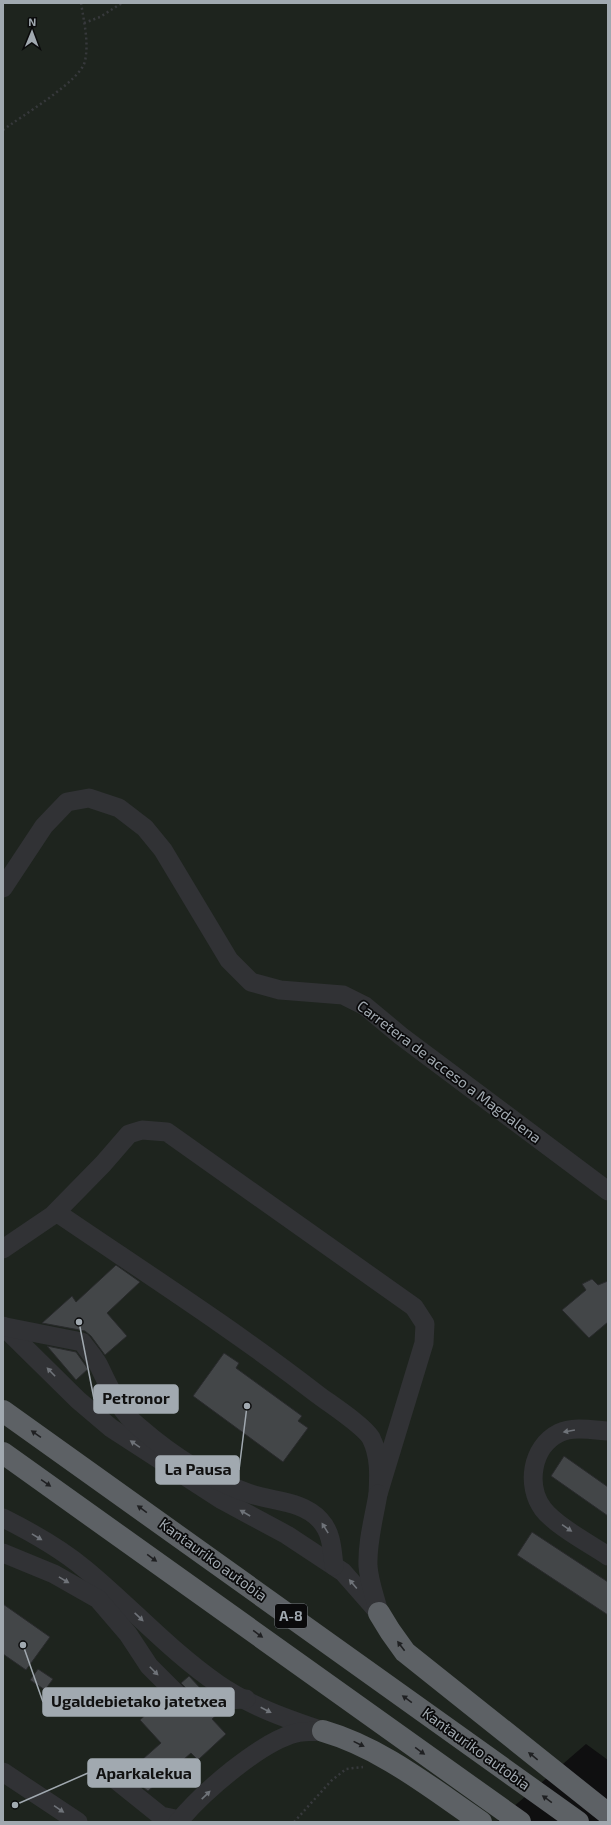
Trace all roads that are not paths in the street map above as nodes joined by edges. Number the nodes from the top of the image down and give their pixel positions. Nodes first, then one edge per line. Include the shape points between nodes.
1 (3, 888) edge
2 (608, 1191) edge
3 (56, 1212) junction
4 (3, 1249) edge
5 (4, 1327) edge
6 (3, 1411) edge
7 (608, 1432) edge
8 (3, 1453) edge
9 (378, 1494) junction
10 (3, 1518) edge
11 (3, 1553) edge
12 (608, 1556) edge
13 (334, 1566) junction
14 (379, 1613) junction
15 (246, 1699) junction
16 (323, 1731) junction
17 (3, 1772) edge
18 (115, 1779) dead end
19 (608, 1814) edge
20 (179, 1821) edge
21 (78, 1822) edge
22 (481, 1822) edge
23 (520, 1822) edge
24 (578, 1822) edge

1 - 2 street, Carretera de acceso a Magdalena via 44,826 67,802 89,798 119,808 145,828 163,850 229,960 251,982 280,990 343,995 365,1006 401,1036
3 - 4 street
3 - 9 street via 221,1323 352,1420 370,1437 379,1464
3 - 9 street via 129,1134 142,1130 167,1132 414,1307 425,1324 424,1343
13 -> 5 street via 287,1535 222,1500 111,1428 78,1400
13 -> 5 street via 330,1536 320,1520 301,1506 247,1493 212,1477 167,1450 137,1426 122,1409 97,1362 82,1342
24 -> 6 highway, Kantauriko autobia / A-8
7 -> 12 street via 573,1430 560,1433 546,1443 533,1470 533,1487 537,1499 549,1516
8 -> 23 highway, A-8
9 - 14 street via 368,1543 368,1566
10 -> 15 street via 53,1546 84,1568 202,1672 219,1685
11 -> 15 street via 54,1574 98,1599 128,1634 149,1666 184,1702
14 -> 13 street via 343,1572
19 -> 14 highway via 405,1652
15 -> 16 street via 281,1717
20 -> 16 street via 246,1760 274,1742 296,1733
16 -> 22 highway via 348,1738 375,1751
17 -> 21 street
18 - 20 street via 161,1816

